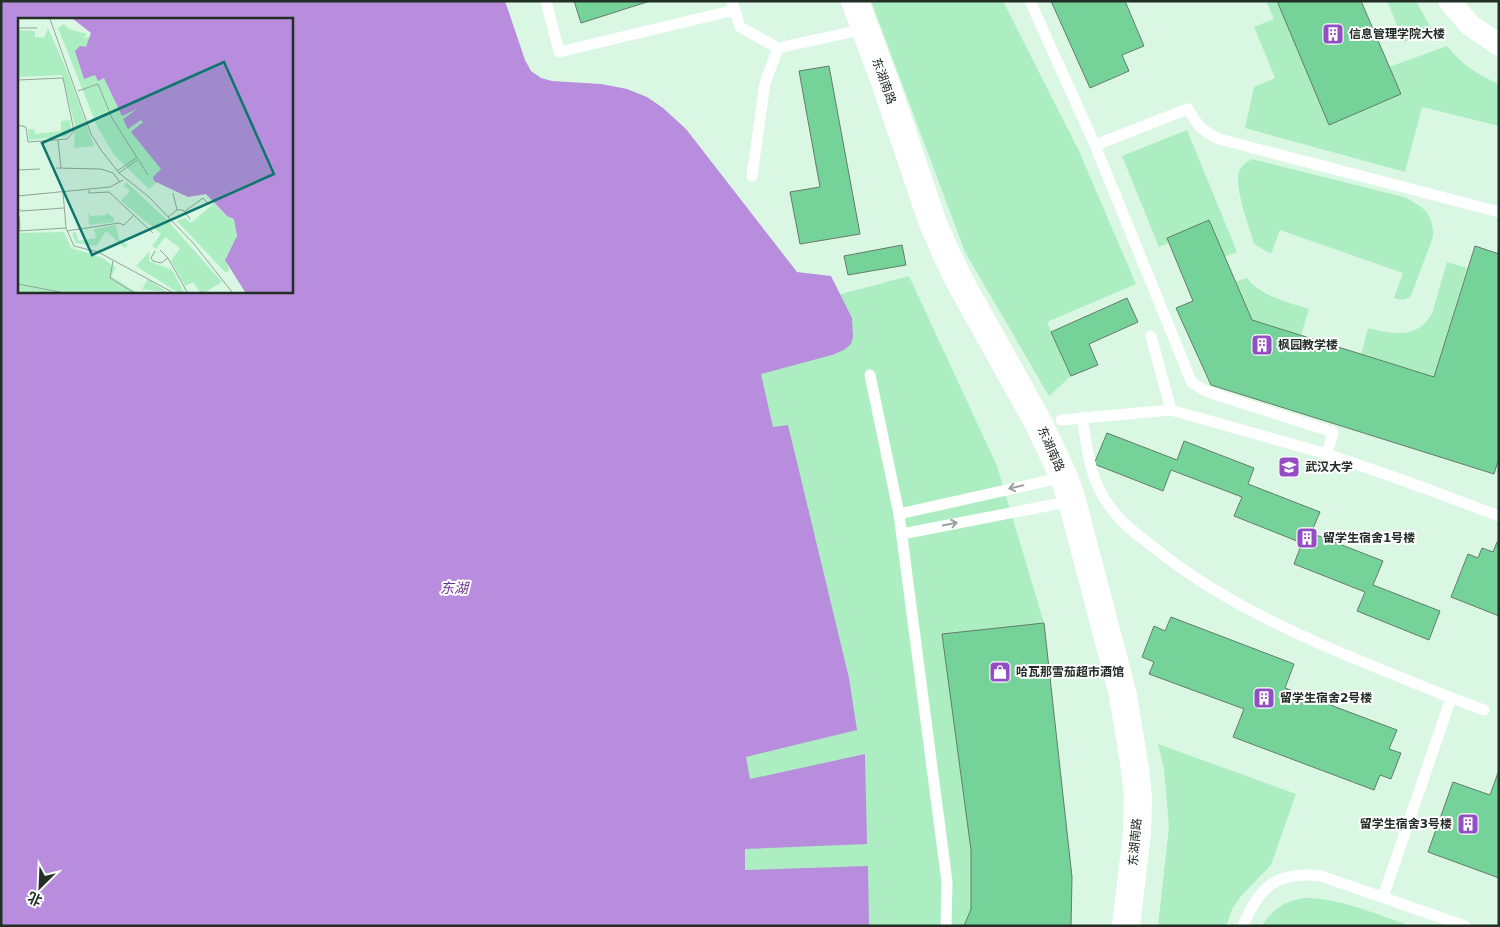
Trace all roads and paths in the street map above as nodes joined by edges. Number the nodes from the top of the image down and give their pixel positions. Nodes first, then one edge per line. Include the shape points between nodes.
1 (546, 1) edge
2 (855, 1) edge
3 (1030, 1) edge
4 (1449, 1) edge
5 (734, 6) edge
6 (865, 29) junction
7 (1499, 45) edge
8 (778, 48) junction
9 (1095, 145) junction
10 (752, 176) dead end
11 (1499, 212) edge
12 (1151, 336) dead end
13 (870, 375) dead end
14 (1171, 410) junction
15 (1082, 418) junction
16 (1061, 420) dead end
17 (1327, 454) junction
18 (1068, 489) junction
19 (900, 514) junction
20 (1499, 516) edge
21 (902, 534) junction
22 (1451, 698) junction
23 (1484, 710) dead end
24 (1383, 897) junction
25 (946, 926) edge
26 (1126, 926) edge
27 (1243, 926) edge
28 (1466, 926) edge

1 - 5 lane via 559,52
2 - 6 street, 东湖南路
3 - 9 lane
4 - 7 street via 1470,26
5 - 8 lane via 740,27
6 - 8 lane
6 - 18 street, 东湖南路 via 946,253 1040,424
8 - 10 lane via 766,83
9 - 11 lane via 1188,108 1199,127 1219,139
9 - 17 lane via 1192,383 1212,393 1333,432
12 - 14 lane
13 - 19 lane
14 - 15 lane
14 - 17 lane
15 - 16 lane
15 - 22 lane via 1089,464 1106,501 1133,531 1173,564 1243,606 1313,641
17 - 20 lane
18 -> 19 lane
21 -> 18 lane
18 - 26 street, 东湖南路 via 1123,695 1135,769 1138,833
19 - 21 lane
21 - 25 lane via 947,882
22 - 23 lane
22 - 24 lane
24 - 27 lane via 1321,876 1286,876 1260,894
24 - 28 lane

